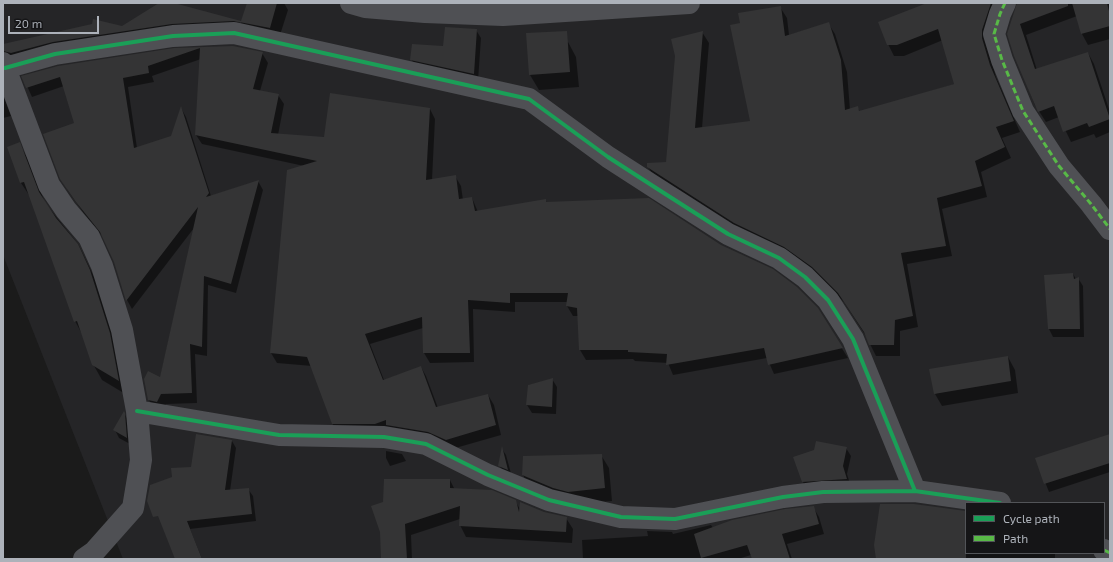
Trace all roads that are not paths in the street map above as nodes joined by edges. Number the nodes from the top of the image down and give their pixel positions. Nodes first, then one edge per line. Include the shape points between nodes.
1 (351, 3) edge
2 (689, 3) edge
3 (1005, 3) edge
4 (4, 65) edge
5 (1110, 229) edge
6 (137, 410) junction
7 (915, 491) junction
8 (993, 502) edge
9 (84, 559) edge

1 - 2 street via 365,7 425,12 503,15
3 - 5 street via 994,34 1023,111 1059,166
4 - 6 street via 49,184 66,210 89,237 102,266 122,330
4 - 7 street via 55,54 173,36 234,33 529,99 608,157 728,234 779,258 805,277 828,300 853,339
6 - 7 street via 279,435 384,437 426,444 488,476 550,500 621,517 675,519 783,497 823,492
6 - 9 street via 141,460 132,508 94,552
7 - 8 street

